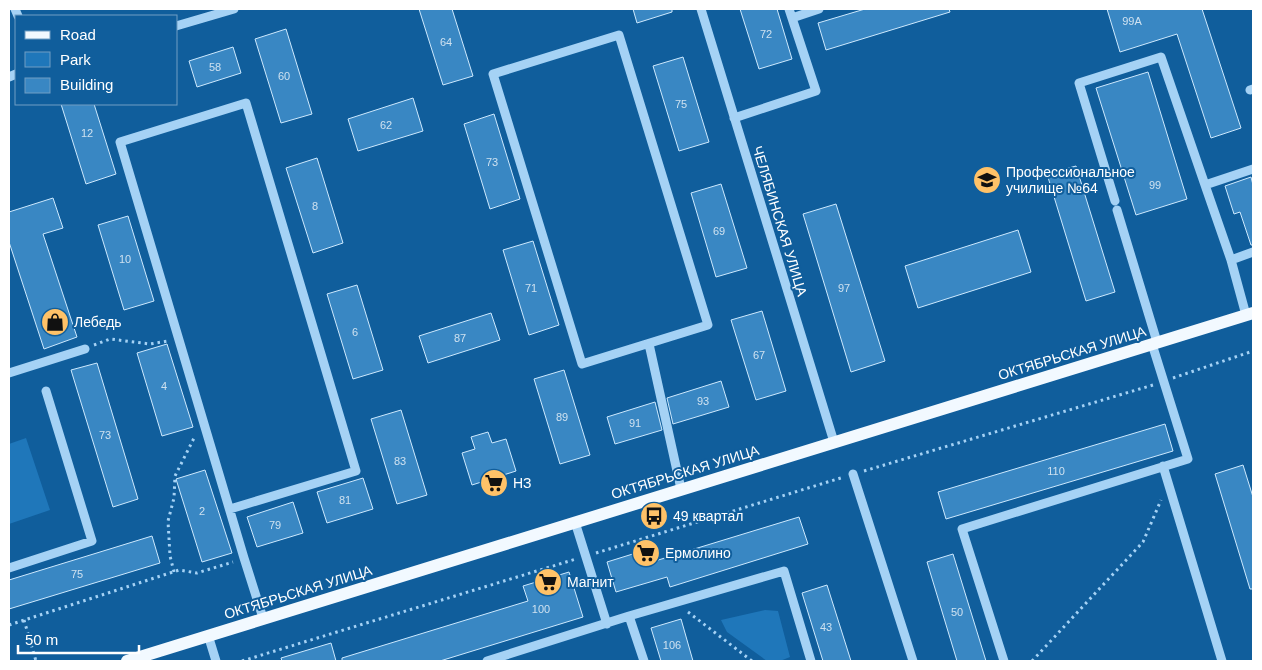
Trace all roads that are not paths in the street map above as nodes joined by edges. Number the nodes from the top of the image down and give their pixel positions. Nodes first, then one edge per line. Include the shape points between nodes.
1 (234, 9) edge
2 (701, 9) edge
3 (819, 9) edge
4 (790, 13) edge
5 (178, 25) edge
6 (734, 118) junction
7 (1253, 169) edge
8 (1205, 185) junction
9 (1115, 201) dead end
10 (1117, 210) dead end
11 (1253, 252) edge
12 (1230, 260) junction
13 (1250, 314) edge
14 (1155, 343) junction
15 (649, 344) junction
16 (85, 349) road end
17 (9, 373) edge
18 (46, 391) dead end
19 (834, 442) junction
20 (1163, 466) junction
21 (853, 474) road end
22 (682, 489) junction
23 (230, 509) junction
24 (575, 522) junction
25 (9, 568) edge
26 (629, 616) junction
27 (263, 618) junction
28 (607, 624) junction
29 (208, 635) junction
30 (518, 657) edge
31 (126, 661) edge
32 (216, 661) edge
33 (487, 661) edge
34 (644, 661) edge
35 (811, 661) edge
36 (913, 661) edge
37 (1004, 661) edge
38 (1222, 661) edge

1 - 5 street
2 - 6 street, ЧЕЛЯБИНСКАЯ УЛИЦА
3 - 4 street
4 - 6 street via 816,91
6 - 19 street, ЧЕЛЯБИНСКАЯ УЛИЦА
7 - 8 street
8 - 9 street via 1160,56 1079,83
8 - 12 street
10 - 14 street
11 - 12 street
12 - 13 street
13 - 14 main road, ОКТЯБРЬСКАЯ УЛИЦА
14 - 19 main road, ОКТЯБРЬСКАЯ УЛИЦА
14 - 20 street via 1188,459
15 - 15 street via 582,364 493,74 618,35 708,325
15 - 22 street
16 - 17 street
18 - 25 street via 92,542
19 - 22 main road, ОКТЯБРЬСКАЯ УЛИЦА
20 - 37 street via 962,529
20 - 38 street
21 - 36 street
22 - 24 main road, ОКТЯБРЬСКАЯ УЛИЦА
23 - 23 street via 120,142 246,103 356,471
23 - 27 street
24 - 27 main road, ОКТЯБРЬСКАЯ УЛИЦА
24 - 28 street
26 - 28 street
26 - 34 street
26 - 35 street via 784,571
27 - 29 main road, ОКТЯБРЬСКАЯ УЛИЦА
28 - 30 street
29 - 31 main road, ОКТЯБРЬСКАЯ УЛИЦА
29 - 32 street
30 - 33 street

